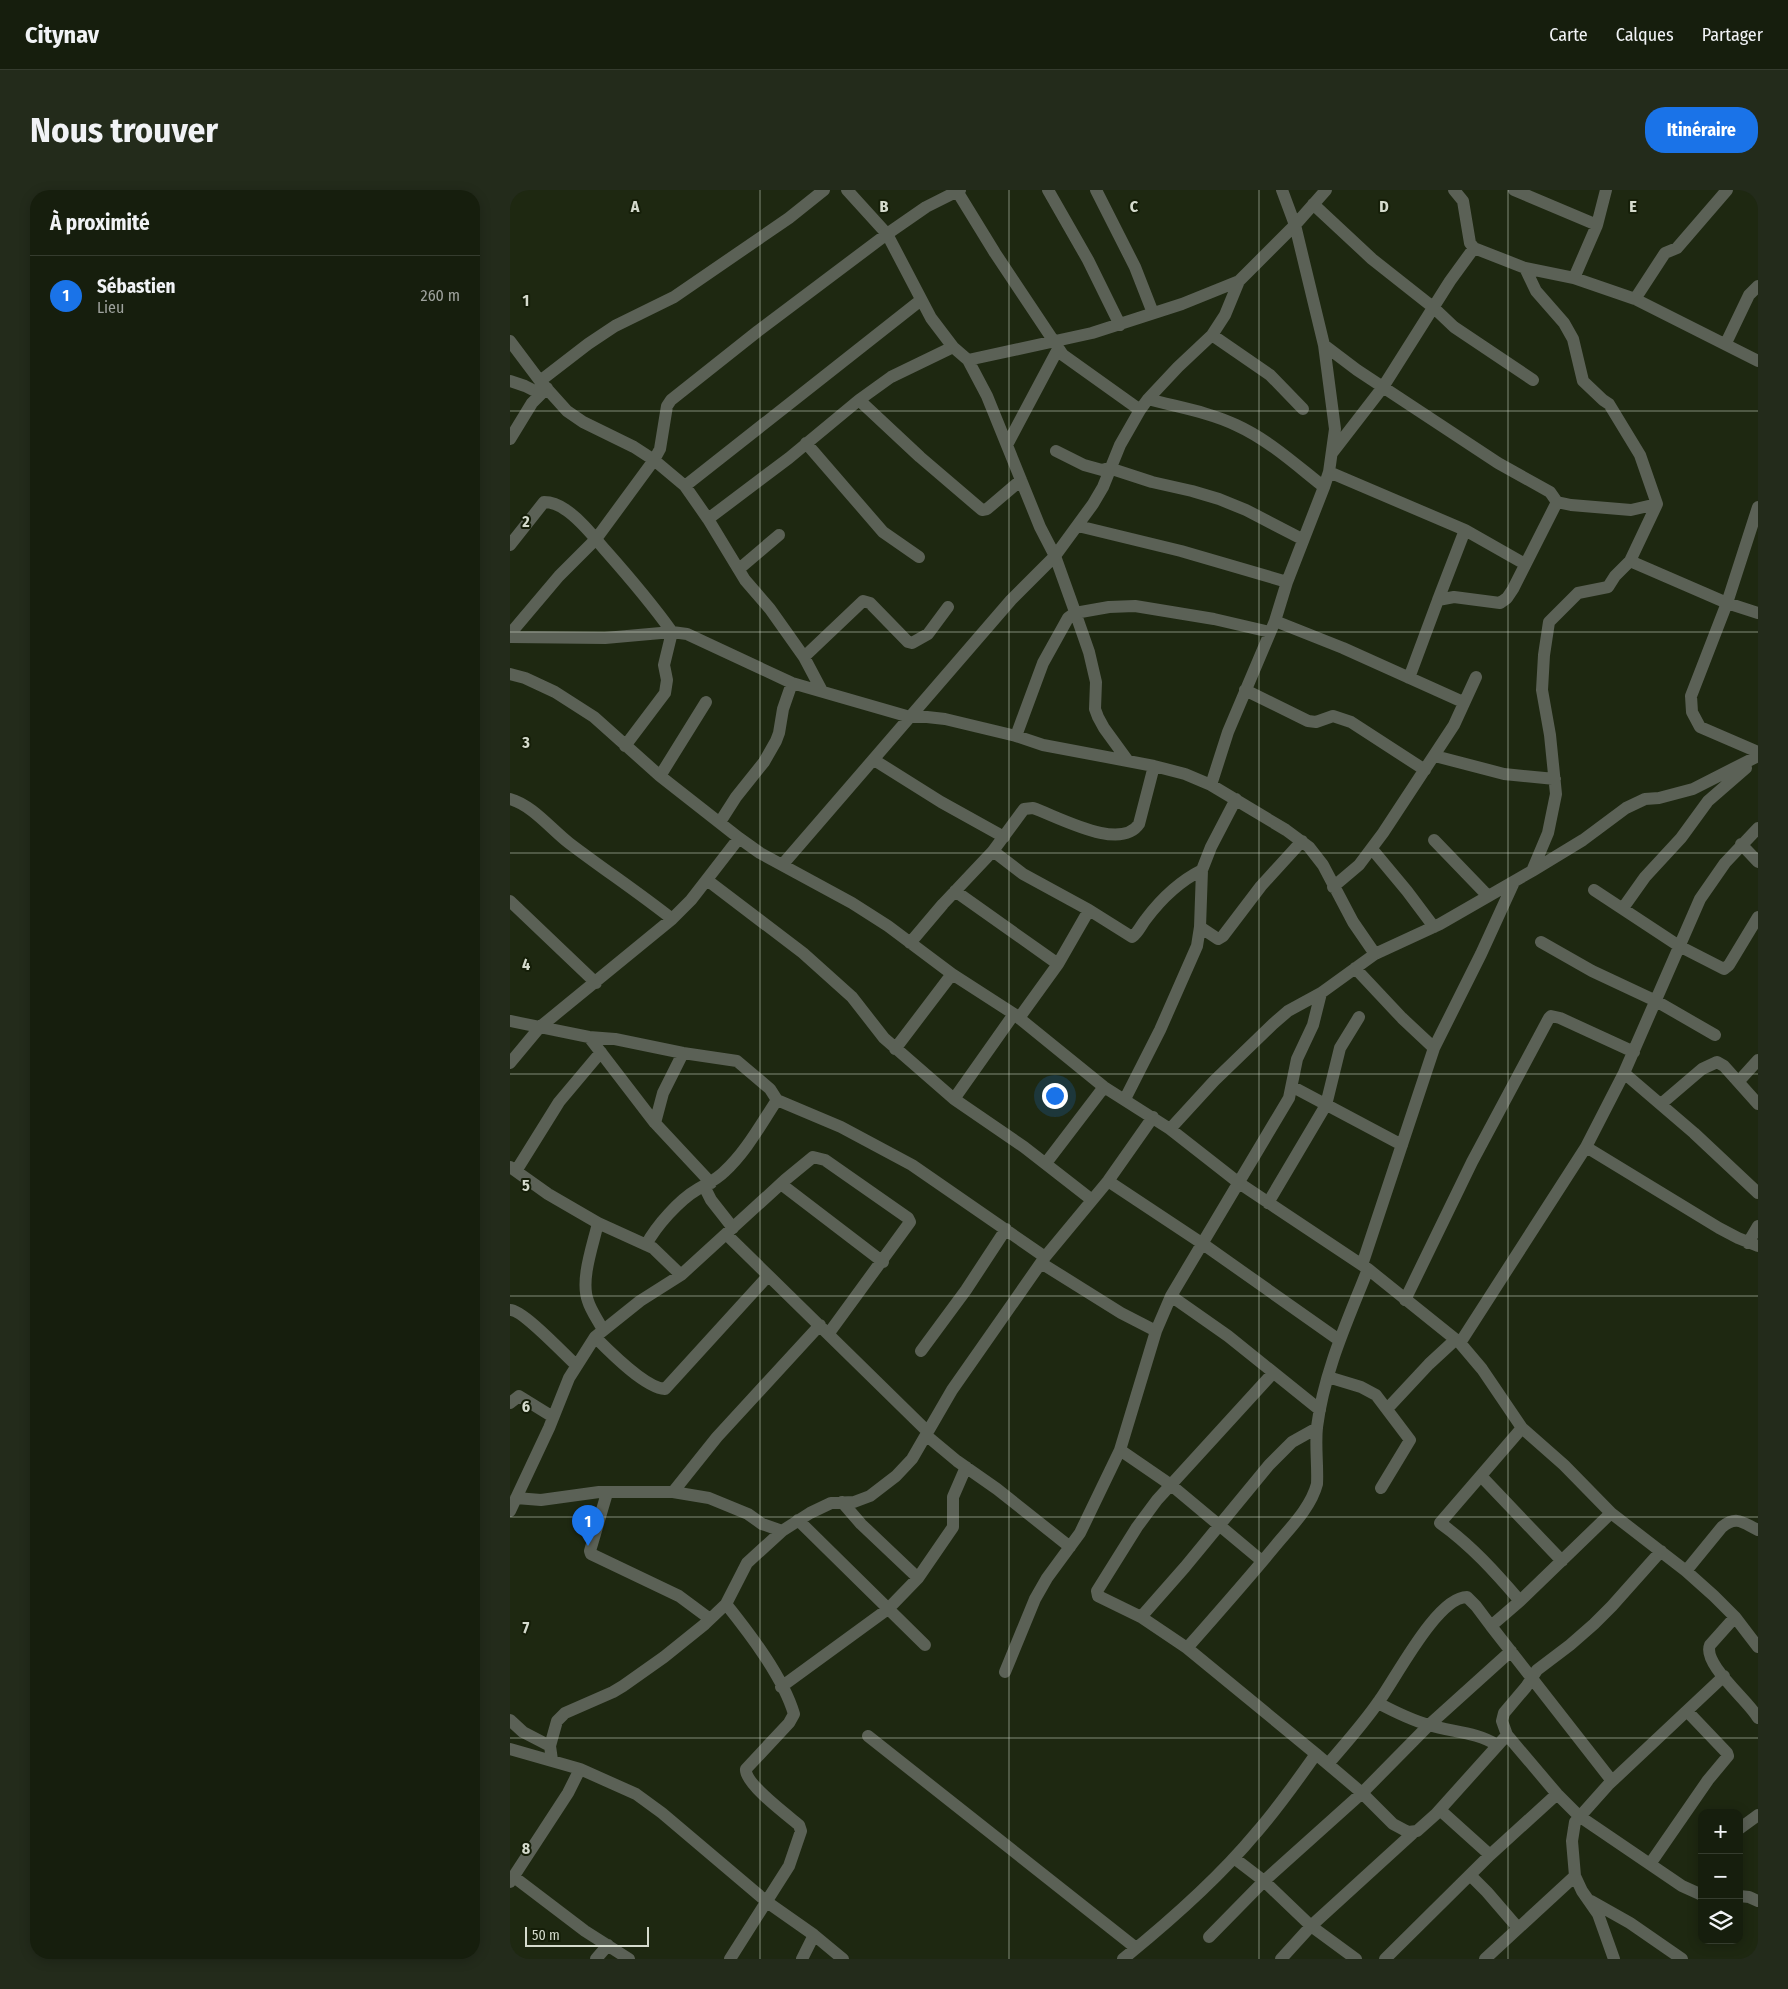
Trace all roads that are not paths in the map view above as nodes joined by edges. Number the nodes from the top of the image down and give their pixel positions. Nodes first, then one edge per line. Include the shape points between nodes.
1 (824, 190) edge
2 (847, 190) edge
3 (1048, 190) edge
4 (1096, 190) edge
5 (1282, 190) edge
6 (1326, 190) edge
7 (1454, 190) edge
8 (1514, 190) edge
9 (1606, 190) edge
10 (1727, 190) edge
11 (959, 191) edge
12 (1313, 204) junction
13 (1295, 225) junction
14 (1597, 225) junction
15 (888, 234) junction
16 (1474, 248) junction
17 (1525, 268) junction
18 (1574, 278) junction
19 (1239, 281) junction
20 (1758, 286) edge
21 (1635, 299) junction
22 (921, 300) junction
23 (1434, 308) junction
24 (1153, 313) junction
25 (1120, 325) junction
26 (1212, 335) junction
27 (510, 341) edge
28 (1324, 344) junction
29 (1726, 344) junction
30 (1056, 346) junction
31 (953, 347) junction
32 (968, 360) junction
33 (1758, 361) edge
34 (1533, 380) dead end
35 (510, 381) edge
36 (543, 387) junction
37 (1383, 387) junction
38 (1148, 399) junction
39 (859, 400) junction
40 (1303, 409) dead end
41 (1140, 410) junction
42 (510, 439) edge
43 (806, 443) junction
44 (1007, 445) junction
45 (1056, 451) dead end
46 (1331, 454) junction
47 (654, 460) junction
48 (1109, 468) junction
49 (1329, 472) junction
50 (1021, 480) junction
51 (685, 486) junction
52 (1324, 487) junction
53 (1557, 502) junction
54 (1657, 504) junction
55 (1758, 507) edge
56 (708, 519) junction
57 (1078, 526) junction
58 (1465, 530) junction
59 (779, 535) dead end
60 (596, 539) junction
61 (1302, 539) junction
62 (511, 542) edge
63 (1055, 556) junction
64 (920, 557) dead end
65 (1630, 561) junction
66 (1525, 564) junction
67 (739, 569) junction
68 (1286, 582) junction
69 (1438, 600) junction
70 (1727, 603) junction
71 (948, 607) dead end
72 (1075, 613) junction
73 (1758, 613) edge
74 (1272, 626) junction
75 (672, 632) junction
76 (510, 635) edge
77 (804, 657) junction
78 (510, 674) edge
79 (1476, 677) dead end
80 (1409, 678) junction
81 (792, 683) junction
82 (1245, 690) junction
83 (822, 691) junction
84 (706, 702) dead end
85 (1464, 702) junction
86 (910, 717) junction
87 (1016, 736) junction
88 (625, 746) junction
89 (1758, 755) edge
90 (1435, 756) junction
91 (874, 760) junction
92 (1128, 761) junction
93 (1154, 766) junction
94 (1425, 770) junction
95 (660, 776) junction
96 (1555, 779) junction
97 (1211, 785) junction
98 (510, 799) edge
99 (1236, 800) junction
100 (720, 822) junction
101 (1758, 828) edge
102 (1004, 837) junction
103 (739, 838) junction
104 (1434, 840) dead end
105 (1302, 841) junction
106 (1741, 844) junction
107 (1372, 849) junction
108 (993, 851) junction
109 (1758, 862) edge
110 (783, 864) junction
111 (1202, 870) junction
112 (1532, 871) junction
113 (707, 880) junction
114 (1514, 882) junction
115 (1333, 886) junction
116 (1594, 890) dead end
117 (955, 892) junction
118 (1488, 896) junction
119 (510, 901) edge
120 (1623, 908) junction
121 (1089, 910) junction
122 (1758, 917) edge
123 (672, 919) junction
124 (1200, 927) junction
125 (1434, 927) junction
126 (1541, 942) dead end
127 (910, 943) junction
128 (1679, 946) junction
129 (1375, 954) junction
130 (1058, 964) junction
131 (1355, 968) junction
132 (952, 974) junction
133 (596, 983) junction
134 (1321, 993) junction
135 (1656, 1001) junction
136 (1016, 1016) junction
137 (1359, 1017) dead end
138 (510, 1021) edge
139 (540, 1027) junction
140 (1715, 1035) dead end
141 (589, 1037) junction
142 (1434, 1048) junction
143 (895, 1049) junction
144 (601, 1052) junction
145 (1634, 1052) junction
146 (683, 1053) junction
147 (1758, 1060) edge
148 (510, 1063) edge
149 (1624, 1073) junction
150 (1739, 1080) junction
151 (1104, 1087) junction
152 (1293, 1087) junction
153 (954, 1099) junction
154 (1125, 1099) junction
155 (777, 1100) junction
156 (1661, 1104) junction
157 (1758, 1104) edge
158 (1326, 1105) junction
159 (1153, 1117) junction
160 (654, 1123) junction
161 (1170, 1129) junction
162 (1402, 1145) junction
163 (1586, 1146) junction
164 (1046, 1163) junction
165 (513, 1169) edge
166 (1108, 1181) junction
167 (781, 1184) junction
168 (1239, 1184) junction
169 (707, 1185) junction
170 (1758, 1193) edge
171 (1092, 1200) junction
172 (1268, 1203) junction
173 (598, 1223) junction
174 (1758, 1226) edge
175 (1006, 1229) junction
176 (730, 1231) junction
177 (1203, 1244) junction
178 (1753, 1244) edge
179 (646, 1245) junction
180 (1042, 1260) junction
181 (883, 1262) junction
182 (1365, 1267) junction
183 (681, 1275) junction
184 (768, 1276) junction
185 (1171, 1296) junction
186 (1405, 1300) junction
187 (510, 1310) edge
188 (825, 1329) junction
189 (1156, 1331) junction
190 (599, 1334) junction
191 (1339, 1340) junction
192 (1458, 1342) junction
193 (921, 1350) dead end
194 (576, 1365) junction
195 (1273, 1373) junction
196 (1328, 1377) junction
197 (510, 1403) edge
198 (1320, 1410) junction
199 (1387, 1410) junction
200 (553, 1417) junction
201 (1317, 1428) junction
202 (1522, 1428) junction
203 (928, 1434) junction
204 (1120, 1450) junction
205 (966, 1468) junction
206 (1481, 1476) junction
207 (1170, 1486) junction
208 (1381, 1488) dead end
209 (673, 1492) junction
210 (607, 1493) junction
211 (842, 1502) junction
212 (512, 1506) edge
213 (1611, 1513) junction
214 (798, 1520) junction
215 (1219, 1525) junction
216 (782, 1530) junction
217 (1758, 1530) edge
218 (1070, 1547) junction
219 (1661, 1551) junction
220 (1262, 1561) junction
221 (1562, 1561) junction
222 (1686, 1571) junction
223 (918, 1578) junction
224 (1520, 1601) junction
225 (726, 1604) junction
226 (888, 1609) junction
227 (1141, 1617) junction
228 (1735, 1617) junction
229 (710, 1619) junction
230 (1491, 1626) junction
231 (925, 1645) dead end
232 (1758, 1647) edge
233 (1188, 1648) junction
234 (1511, 1651) junction
235 (1005, 1672) dead end
236 (1724, 1676) junction
237 (1532, 1677) junction
238 (781, 1687) junction
239 (1378, 1703) junction
240 (1688, 1711) junction
241 (1758, 1718) edge
242 (510, 1720) edge
243 (1429, 1725) junction
244 (1507, 1735) junction
245 (868, 1736) dead end
246 (1497, 1744) junction
247 (550, 1746) junction
248 (510, 1749) edge
249 (1316, 1754) junction
250 (552, 1760) junction
251 (1328, 1764) junction
252 (580, 1769) junction
253 (1612, 1781) junction
254 (1362, 1793) junction
255 (1557, 1794) junction
256 (1440, 1810) junction
257 (1758, 1815) edge
258 (1579, 1816) junction
259 (1743, 1826) edge
260 (1413, 1833) junction
261 (1490, 1855) junction
262 (1234, 1858) junction
263 (1650, 1864) junction
264 (1470, 1875) junction
265 (1575, 1876) junction
266 (512, 1880) edge
267 (1264, 1881) junction
268 (1698, 1893) edge
269 (1743, 1896) edge
270 (1590, 1901) junction
271 (1758, 1901) edge
272 (766, 1902) junction
273 (1311, 1926) junction
274 (1518, 1928) junction
275 (814, 1935) junction
276 (1209, 1938) dead end
277 (608, 1945) junction
278 (1136, 1948) junction
279 (596, 1959) edge
280 (629, 1959) edge
281 (730, 1959) edge
282 (802, 1959) edge
283 (843, 1959) edge
284 (1123, 1959) edge
285 (1281, 1959) edge
286 (1356, 1959) edge
287 (1385, 1959) edge
288 (1485, 1959) edge
289 (1614, 1959) edge
290 (1682, 1959) edge

1 - 36 street via 674,297 588,344
2 - 15 street
3 - 25 street
4 - 24 street via 1135,267
5 - 13 street
6 - 12 street
7 - 16 street via 1463,201 1470,243
8 - 14 street
9 - 14 street
10 - 21 street via 1677,248 1665,253
11 - 15 street via 926,207
11 - 30 street via 994,253
12 - 13 street
12 - 23 street via 1372,259
13 - 19 street
13 - 28 street
14 - 18 street
15 - 22 street
15 - 47 street via 671,400 667,406 660,448
16 - 17 street
16 - 23 street
17 - 18 street
17 - 54 street via 1536,291 1564,323 1573,339 1584,381 1609,404 1640,455
18 - 21 street
19 - 24 street
19 - 26 street via 1225,315
20 - 29 street via 1749,295
21 - 29 street
22 - 31 street
22 - 51 street
23 - 34 street via 1454,327
23 - 37 street
24 - 25 street
25 - 30 street
26 - 38 street
26 - 40 street via 1270,375
27 - 36 street
28 - 37 street
28 - 46 street via 1335,429
29 - 33 street
30 - 32 street
30 - 41 street via 1068,359
30 - 44 street
31 - 32 street
31 - 39 street via 892,377
32 - 44 street
35 - 36 street
36 - 42 street
36 - 47 street via 583,422
37 - 46 street
37 - 53 street via 1498,463 1550,492
38 - 41 street
38 - 52 street via 1238,426 1273,446
39 - 43 street
39 - 50 street via 982,510
41 - 48 street
43 - 56 street
43 - 64 street via 883,532
44 - 50 street
45 - 48 street via 1084,465 1102,470
46 - 49 street
47 - 51 street
47 - 60 street
48 - 57 street via 1102,487
48 - 61 street via 1219,499
49 - 52 street
49 - 58 street
50 - 63 street
51 - 56 street
52 - 61 street
53 - 54 street via 1630,510
53 - 66 street
54 - 65 street
55 - 70 street
56 - 67 street
57 - 63 street
57 - 68 street via 1181,551
58 - 66 street
58 - 69 street
59 - 67 street
60 - 62 street via 567,510 544,502
60 - 75 street
60 - 76 street via 558,576
61 - 68 street
63 - 72 street
63 - 86 street via 1011,600
65 - 70 street
65 - 96 street via 1608,587 1578,593 1549,622 1542,690
66 - 69 street via 1503,602 1454,596
67 - 77 street
68 - 74 street
69 - 80 street
70 - 73 street
70 - 89 street via 1691,696 1692,712 1700,727
71 - 77 street via 928,634 912,643 870,603 863,601
72 - 74 street via 1135,606
72 - 87 street via 1068,618 1043,663
72 - 92 street via 1096,682 1098,718
74 - 80 street
74 - 82 street
75 - 76 street via 605,638
75 - 81 street via 701,639
75 - 88 street via 664,665 665,692
77 - 83 street
78 - 88 street via 555,692 594,718
79 - 85 street
80 - 85 street
81 - 83 street
81 - 100 street via 776,741
82 - 94 street via 1308,721 1316,722 1333,716 1351,722
82 - 97 street
83 - 86 street
84 - 95 street
85 - 90 street
86 - 87 street via 945,719
86 - 91 street
87 - 92 street via 1043,745
88 - 95 street
89 - 112 street via 1693,790 1634,804
89 - 120 street via 1708,801 1681,838 1645,876
90 - 94 street
90 - 96 street via 1504,774
91 - 102 street
91 - 110 street
92 - 93 street
93 - 97 street
93 - 102 street via 1140,822 1132,831 1112,834 1090,830 1029,807 1022,811
94 - 107 street
95 - 100 street
96 - 112 street via 1556,794 1548,833
97 - 99 street
98 - 123 street
99 - 105 street
99 - 111 street via 1210,847
100 - 103 street
101 - 106 street
102 - 108 street
103 - 110 street
103 - 113 street
104 - 118 street
105 - 115 street via 1323,865
105 - 124 street via 1261,886 1223,936 1218,939
106 - 109 street
106 - 128 street via 1700,899
107 - 115 street via 1359,865
107 - 125 street
108 - 117 street
108 - 121 street via 1023,874
110 - 127 street via 852,903
111 - 121 street via 1175,887 1133,937
111 - 124 street
112 - 114 street
113 - 123 street
113 - 143 street via 804,953 852,997
114 - 118 street
114 - 142 street
115 - 129 street
116 - 120 street
117 - 127 street
117 - 130 street
118 - 125 street
119 - 133 street
120 - 128 street
121 - 130 street
122 - 128 street via 1726,969
123 - 133 street
124 - 154 street via 1197,946
125 - 129 street
126 - 135 street via 1592,971
127 - 132 street
128 - 135 street
129 - 131 street
130 - 136 street
131 - 134 street
131 - 142 street
132 - 136 street
132 - 143 street
133 - 139 street
134 - 152 street via 1313,1025 1297,1059
134 - 161 street via 1288,1011 1208,1087
135 - 140 street
135 - 145 street
136 - 151 street
136 - 153 street
137 - 158 street via 1340,1048
138 - 139 street
139 - 141 street
139 - 148 street
141 - 144 street
141 - 146 street
142 - 162 street
143 - 153 street
144 - 160 street
144 - 165 street via 559,1102
145 - 149 street
145 - 186 street via 1560,1018 1549,1018 1472,1162
146 - 155 street via 737,1061 770,1089
146 - 160 street via 663,1093
147 - 150 street
149 - 156 street
149 - 163 street
150 - 156 street via 1722,1064 1711,1064
150 - 157 street
151 - 154 street
151 - 164 street
152 - 158 street
152 - 168 street via 1280,1116
153 - 164 street
154 - 159 street
155 - 169 street via 740,1154
155 - 175 street via 841,1127 912,1165
156 - 170 street
158 - 162 street
158 - 172 street
159 - 161 street
159 - 166 street
160 - 169 street
161 - 168 street
162 - 182 street
163 - 178 street via 1703,1219
163 - 192 street
164 - 171 street
165 - 173 street
166 - 171 street
166 - 177 street
167 - 176 street
167 - 181 street
167 - 181 street via 810,1158 819,1158 908,1218 910,1222
168 - 172 street
168 - 177 street
169 - 176 street via 711,1200
169 - 179 street via 665,1219
171 - 180 street
172 - 182 street
173 - 179 street
173 - 190 street via 586,1291
174 - 178 street
175 - 180 street
175 - 193 street
176 - 183 street
176 - 184 street
177 - 185 street
177 - 191 street
179 - 183 street
180 - 189 street via 1121,1313
180 - 203 street via 952,1390
181 - 188 street
182 - 186 street
182 - 191 street
183 - 190 street via 640,1301
184 - 188 street
184 - 190 street via 665,1389 634,1372
185 - 189 street
185 - 195 street
186 - 192 street
187 - 194 street via 519,1312
188 - 203 street
188 - 209 street via 717,1437
189 - 204 street
190 - 194 street
191 - 196 street
192 - 199 street via 1429,1364
192 - 202 street via 1492,1383
194 - 200 street
195 - 198 street
195 - 207 street
196 - 198 street
196 - 199 street via 1370,1391 1379,1397
197 - 200 street via 519,1396
198 - 201 street
199 - 208 street via 1410,1440
200 - 212 street
201 - 215 street via 1283,1450
201 - 220 street via 1315,1492
202 - 206 street
202 - 213 street
203 - 205 street
203 - 211 street via 912,1459 880,1489 854,1502
204 - 207 street
204 - 218 street via 1096,1503
205 - 218 street
205 - 223 street via 953,1497 953,1527
206 - 221 street
206 - 224 street via 1440,1523 1478,1555
207 - 215 street
207 - 227 street via 1137,1527 1097,1591 1103,1599
209 - 210 street
209 - 216 street via 709,1498 748,1514 762,1524
210 - 212 street
210 - 229 street via 591,1554 680,1596
211 - 214 street via 831,1503
211 - 223 street
213 - 219 street
213 - 221 street
214 - 216 street
214 - 226 street
215 - 220 street
215 - 227 street
216 - 225 street via 747,1563
217 - 222 street via 1738,1520 1729,1521
218 - 235 street via 1035,1599
219 - 222 street
219 - 237 street via 1612,1606
220 - 233 street
221 - 224 street
222 - 228 street
223 - 226 street
224 - 230 street
225 - 229 street
225 - 238 street via 754,1639
226 - 231 street
226 - 238 street
227 - 233 street
228 - 232 street
228 - 236 street via 1709,1648 1713,1661
229 - 247 street via 623,1686 565,1714 555,1724
230 - 234 street
230 - 239 street via 1469,1599 1461,1598 1451,1603 1422,1634
233 - 249 street
234 - 237 street
234 - 243 street
236 - 240 street
236 - 241 street
237 - 244 street via 1503,1716
237 - 253 street
238 - 272 street via 794,1712 793,1718 745,1771 757,1788 799,1825 801,1831 789,1866
239 - 243 street
239 - 251 street
240 - 253 street
240 - 263 street via 1728,1756
242 - 247 street via 523,1732
243 - 246 street via 1482,1737
243 - 254 street
244 - 246 street
244 - 255 street
245 - 278 street
246 - 256 street
247 - 250 street
248 - 250 street
249 - 251 street
249 - 262 street
250 - 252 street
251 - 254 street
252 - 266 street
252 - 272 street via 636,1794
253 - 258 street
254 - 260 street via 1393,1824
254 - 267 street
255 - 258 street
255 - 261 street
256 - 260 street
256 - 261 street
257 - 259 street
258 - 263 street
258 - 265 street via 1573,1828 1572,1841
260 - 273 street
261 - 264 street
262 - 267 street
262 - 278 street via 1204,1890
263 - 268 street
264 - 274 street
264 - 287 street
265 - 270 street
265 - 274 street
266 - 277 street
267 - 273 street
267 - 276 street
269 - 271 street
270 - 289 street
270 - 290 street via 1630,1923
272 - 275 street
272 - 281 street
273 - 285 street
273 - 286 street
274 - 288 street
275 - 282 street
275 - 283 street
277 - 279 street
277 - 280 street
278 - 284 street

